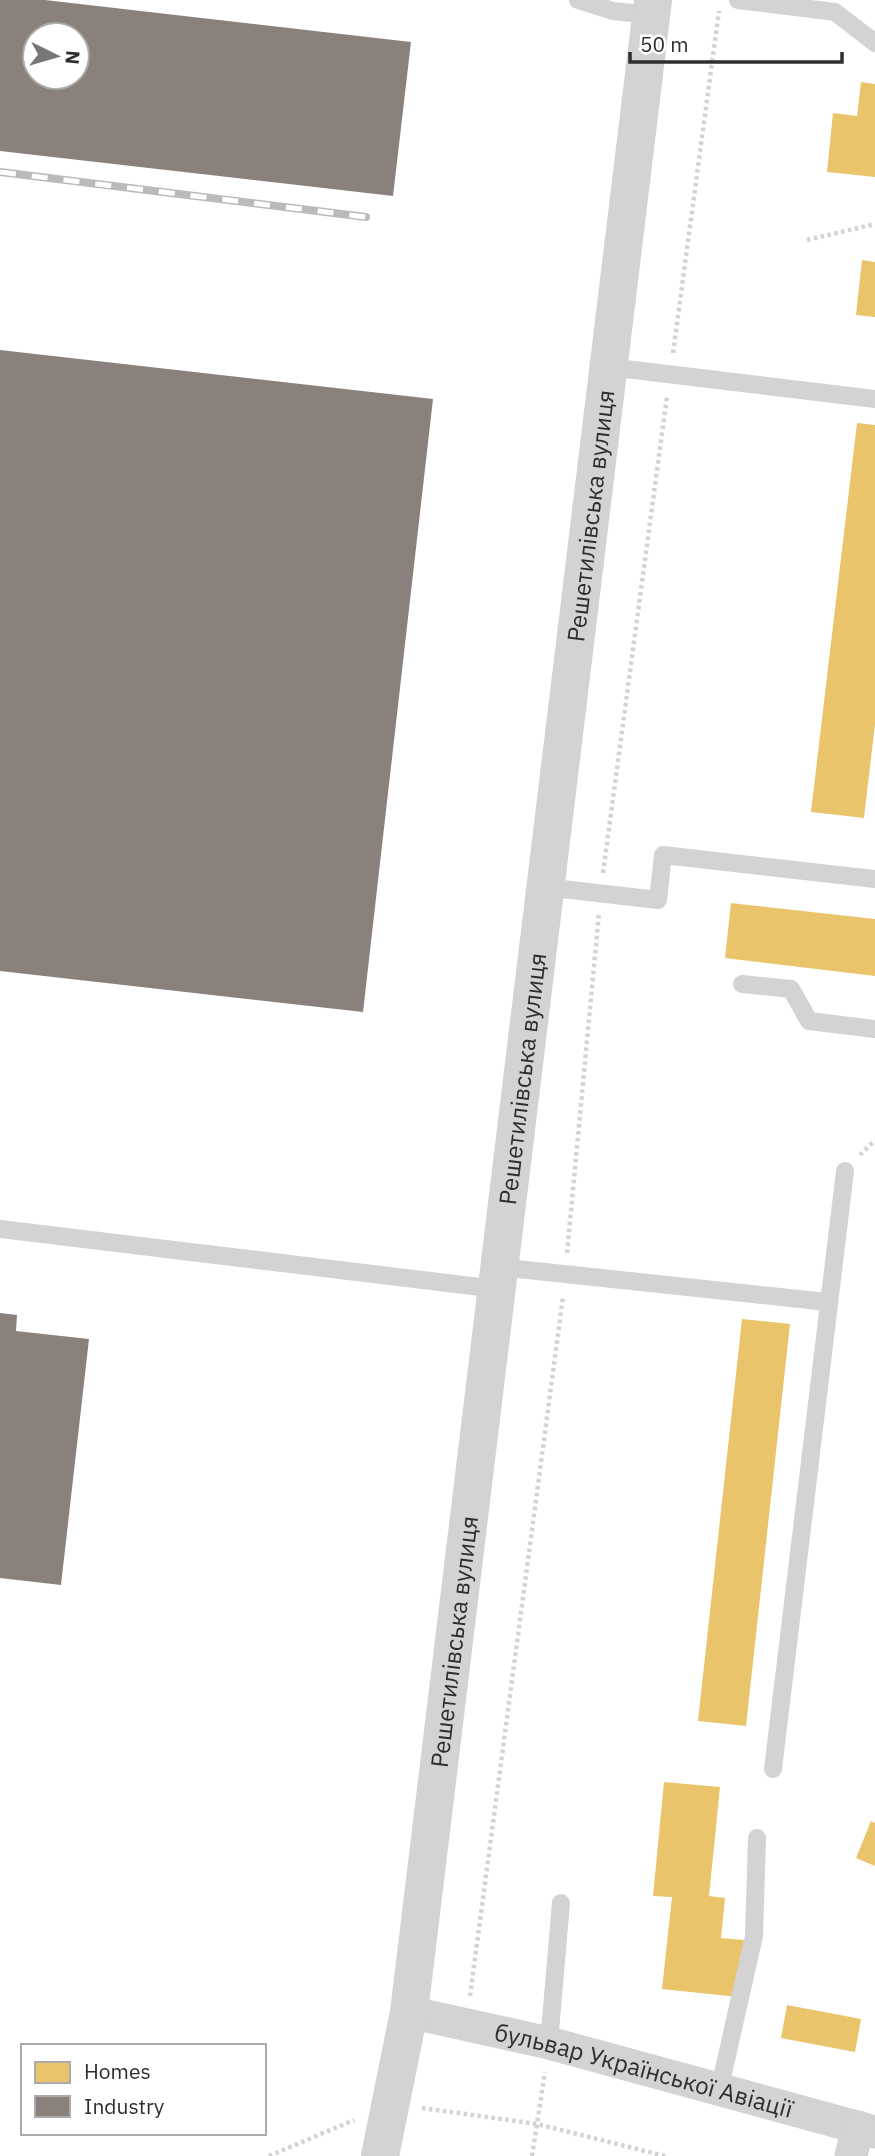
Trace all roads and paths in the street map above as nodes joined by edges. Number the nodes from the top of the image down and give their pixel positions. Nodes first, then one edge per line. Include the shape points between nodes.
1 (579, 0) edge
2 (721, 0) edge
3 (738, 0) edge
4 (652, 8) edge
5 (875, 43) edge
6 (875, 223) edge
7 (807, 240) dead end
8 (609, 367) junction
9 (670, 374) junction
10 (875, 399) edge
11 (875, 879) edge
12 (545, 887) junction
13 (600, 893) junction
14 (742, 984) dead end
15 (875, 1029) edge
16 (845, 1171) dead end
17 (0, 1229) edge
18 (565, 1274) junction
19 (498, 1278) junction
20 (827, 1302) junction
21 (773, 1769) dead end
22 (757, 1838) dead end
23 (561, 1903) dead end
24 (409, 2012) junction
25 (465, 2027) junction
26 (549, 2043) junction
27 (719, 2091) junction
28 (390, 2104) junction
29 (537, 2124) junction
30 (861, 2138) edge
31 (270, 2156) edge
32 (380, 2156) edge
33 (532, 2156) edge
34 (665, 2156) edge

1 - 4 lane via 614,11
2 - 9 path
3 - 5 lane via 835,12
4 - 8 street, Решетилівська вулиця
6 - 7 path
8 - 9 lane
8 - 12 street, Решетилівська вулиця
9 - 10 lane
9 - 13 path
11 - 13 lane via 663,855 658,900
12 - 13 lane
12 - 19 street, Решетилівська вулиця
13 - 18 path
14 - 15 lane via 791,989 809,1021
16 - 20 lane
17 - 19 lane
18 - 19 lane
18 - 20 lane
18 - 25 path
19 - 24 street, Решетилівська вулиця
20 - 21 lane
22 - 27 lane via 754,1936
23 - 26 lane
24 - 25 street, бульвар Української Авіації
24 - 28 street, Решетилівська вулиця
25 - 26 street, бульвар Української Авіації
26 - 27 street, бульвар Української Авіації
26 - 29 path
27 - 30 street, бульвар Української Авіації
28 - 29 path
28 - 31 path
28 - 32 street, Решетилівська вулиця
29 - 33 path
29 - 34 path

